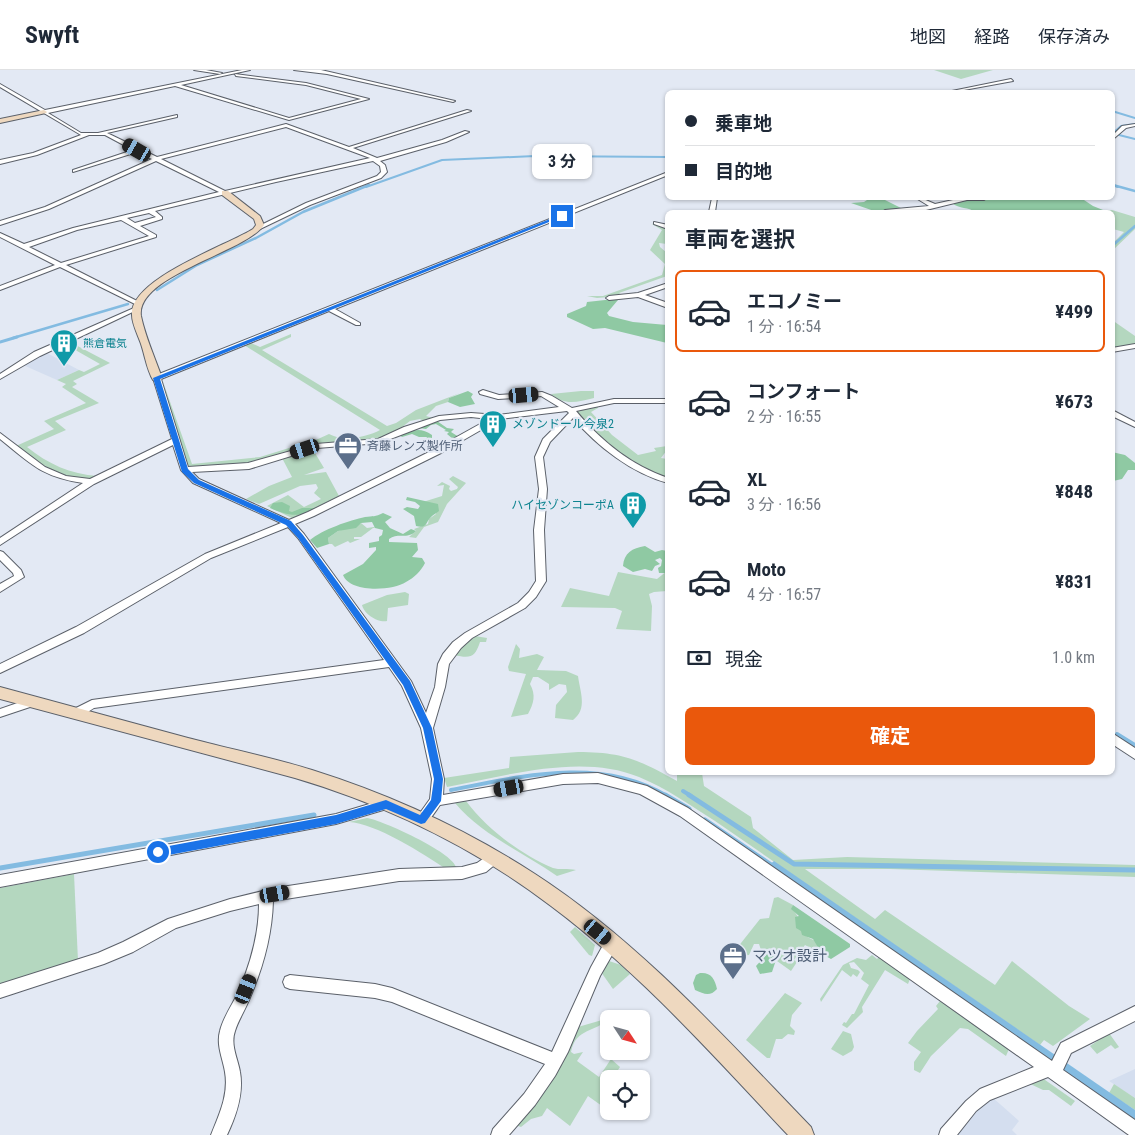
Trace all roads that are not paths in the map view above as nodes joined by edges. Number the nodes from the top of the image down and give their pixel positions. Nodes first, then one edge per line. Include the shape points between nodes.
1 (196, 70) edge
2 (248, 70) edge
3 (296, 70) edge
4 (320, 71) edge
5 (329, 73) junction
6 (227, 74) junction
7 (1011, 80) dead end
8 (0, 85) edge
9 (175, 85) junction
10 (960, 90) edge
11 (453, 101) dead end
12 (469, 111) dead end
13 (44, 112) junction
14 (175, 116) dead end
15 (0, 121) edge
16 (287, 122) junction
17 (1135, 125) edge
18 (468, 132) dead end
19 (100, 133) junction
20 (90, 134) junction
21 (1115, 136) edge
22 (349, 148) junction
23 (137, 150) junction
24 (156, 159) junction
25 (375, 160) junction
26 (0, 162) edge
27 (75, 171) dead end
28 (665, 174) edge
29 (225, 193) junction
30 (922, 200) edge
31 (959, 200) edge
32 (934, 206) junction
33 (901, 210) edge
34 (151, 211) junction
35 (122, 218) junction
36 (0, 223) edge
37 (656, 223) dead end
38 (135, 225) junction
39 (665, 226) edge
40 (258, 228) junction
41 (0, 235) edge
42 (26, 246) junction
43 (61, 265) junction
44 (665, 287) edge
45 (0, 288) edge
46 (639, 295) junction
47 (609, 298) dead end
48 (665, 305) edge
49 (137, 306) junction
50 (330, 309) junction
51 (358, 324) dead end
52 (1135, 346) edge
53 (1115, 349) edge
54 (0, 377) edge
55 (156, 378) junction
56 (483, 392) dead end
57 (665, 401) edge
58 (570, 410) junction
59 (1115, 414) edge
60 (498, 417) junction
61 (1135, 425) edge
62 (0, 435) edge
63 (175, 441) junction
64 (184, 470) junction
65 (665, 479) edge
66 (91, 482) junction
67 (288, 523) junction
68 (0, 542) edge
69 (0, 554) edge
70 (0, 589) edge
71 (392, 662) junction
72 (0, 669) edge
73 (0, 693) edge
74 (32, 702) junction
75 (0, 713) edge
76 (74, 714) junction
77 (427, 728) junction
78 (1115, 739) edge
79 (1135, 754) edge
80 (436, 801) junction
81 (386, 804) junction
82 (421, 820) junction
83 (493, 858) junction
84 (0, 881) edge
85 (266, 896) junction
86 (612, 943) junction
87 (290, 982) dead end
88 (0, 991) edge
89 (1135, 1013) edge
90 (555, 1061) junction
91 (1051, 1071) junction
92 (1135, 1129) edge
93 (220, 1135) edge
94 (499, 1135) edge
95 (803, 1135) edge
96 (947, 1135) edge

1 - 6 street
2 - 6 street
3 - 5 street
4 - 5 street
5 - 11 street
6 - 9 street
6 - 16 street via 306,84 367,99
7 - 10 street
8 - 13 street
9 - 13 street
9 - 16 street
12 - 22 street
13 - 15 street
13 - 20 street via 80,134
14 - 19 street
16 - 22 street
16 - 24 street
17 - 21 street via 1124,127
18 - 25 street
19 - 20 street
19 - 23 street
20 - 26 street via 35,154
22 - 25 street
23 - 24 street
23 - 27 street
24 - 29 street
24 - 36 street via 47,208
25 - 29 street
25 - 40 street via 384,170 379,177 308,204
28 - 50 street
29 - 34 street
29 - 40 street via 258,218
30 - 32 street
31 - 32 street
32 - 33 street
34 - 35 street
34 - 38 street via 160,218
35 - 38 street
35 - 42 street via 75,229
37 - 39 street
38 - 43 street via 154,236
40 - 49 street via 177,270 150,289
41 - 42 street
42 - 43 street
43 - 45 street
43 - 49 street
44 - 46 street
46 - 47 street
46 - 48 street
49 - 54 street via 37,354
49 - 55 street
50 - 51 street
50 - 55 street
52 - 53 street
55 - 63 street
56 - 58 street via 498,397 542,394
57 - 58 street via 614,401
58 - 60 street
58 - 65 street via 602,443 647,473
58 - 77 street via 546,441 539,458 543,489 538,530 541,581 538,588 520,608 471,633 446,658
59 - 61 street
60 - 64 street via 439,418 380,441 316,446 256,465
60 - 67 street via 423,458
62 - 66 street via 42,469 64,478
63 - 64 street
63 - 66 street
64 - 67 street via 196,481
66 - 68 street
67 - 71 street via 301,536
67 - 72 street via 208,556 80,630
69 - 70 street via 19,577
71 - 76 street via 92,704
71 - 77 street via 407,684
73 - 74 street
74 - 75 street
74 - 76 street
76 - 81 street via 310,776
77 - 80 street via 438,779
78 - 79 street
80 - 82 street
80 - 91 street via 563,779 598,778 643,790 684,812
81 - 82 street
81 - 84 street via 336,819
82 - 83 street
83 - 85 street via 481,868 462,873 399,876
83 - 86 street via 557,899
85 - 88 street via 173,923 117,952
85 - 93 street via 265,934 260,954 227,1031 225,1042 234,1075 232,1097
86 - 90 street via 593,973
86 - 95 street via 669,995
87 - 90 street via 392,995
89 - 91 street via 1066,1048
90 - 94 street
91 - 92 street
91 - 96 street via 985,1094

